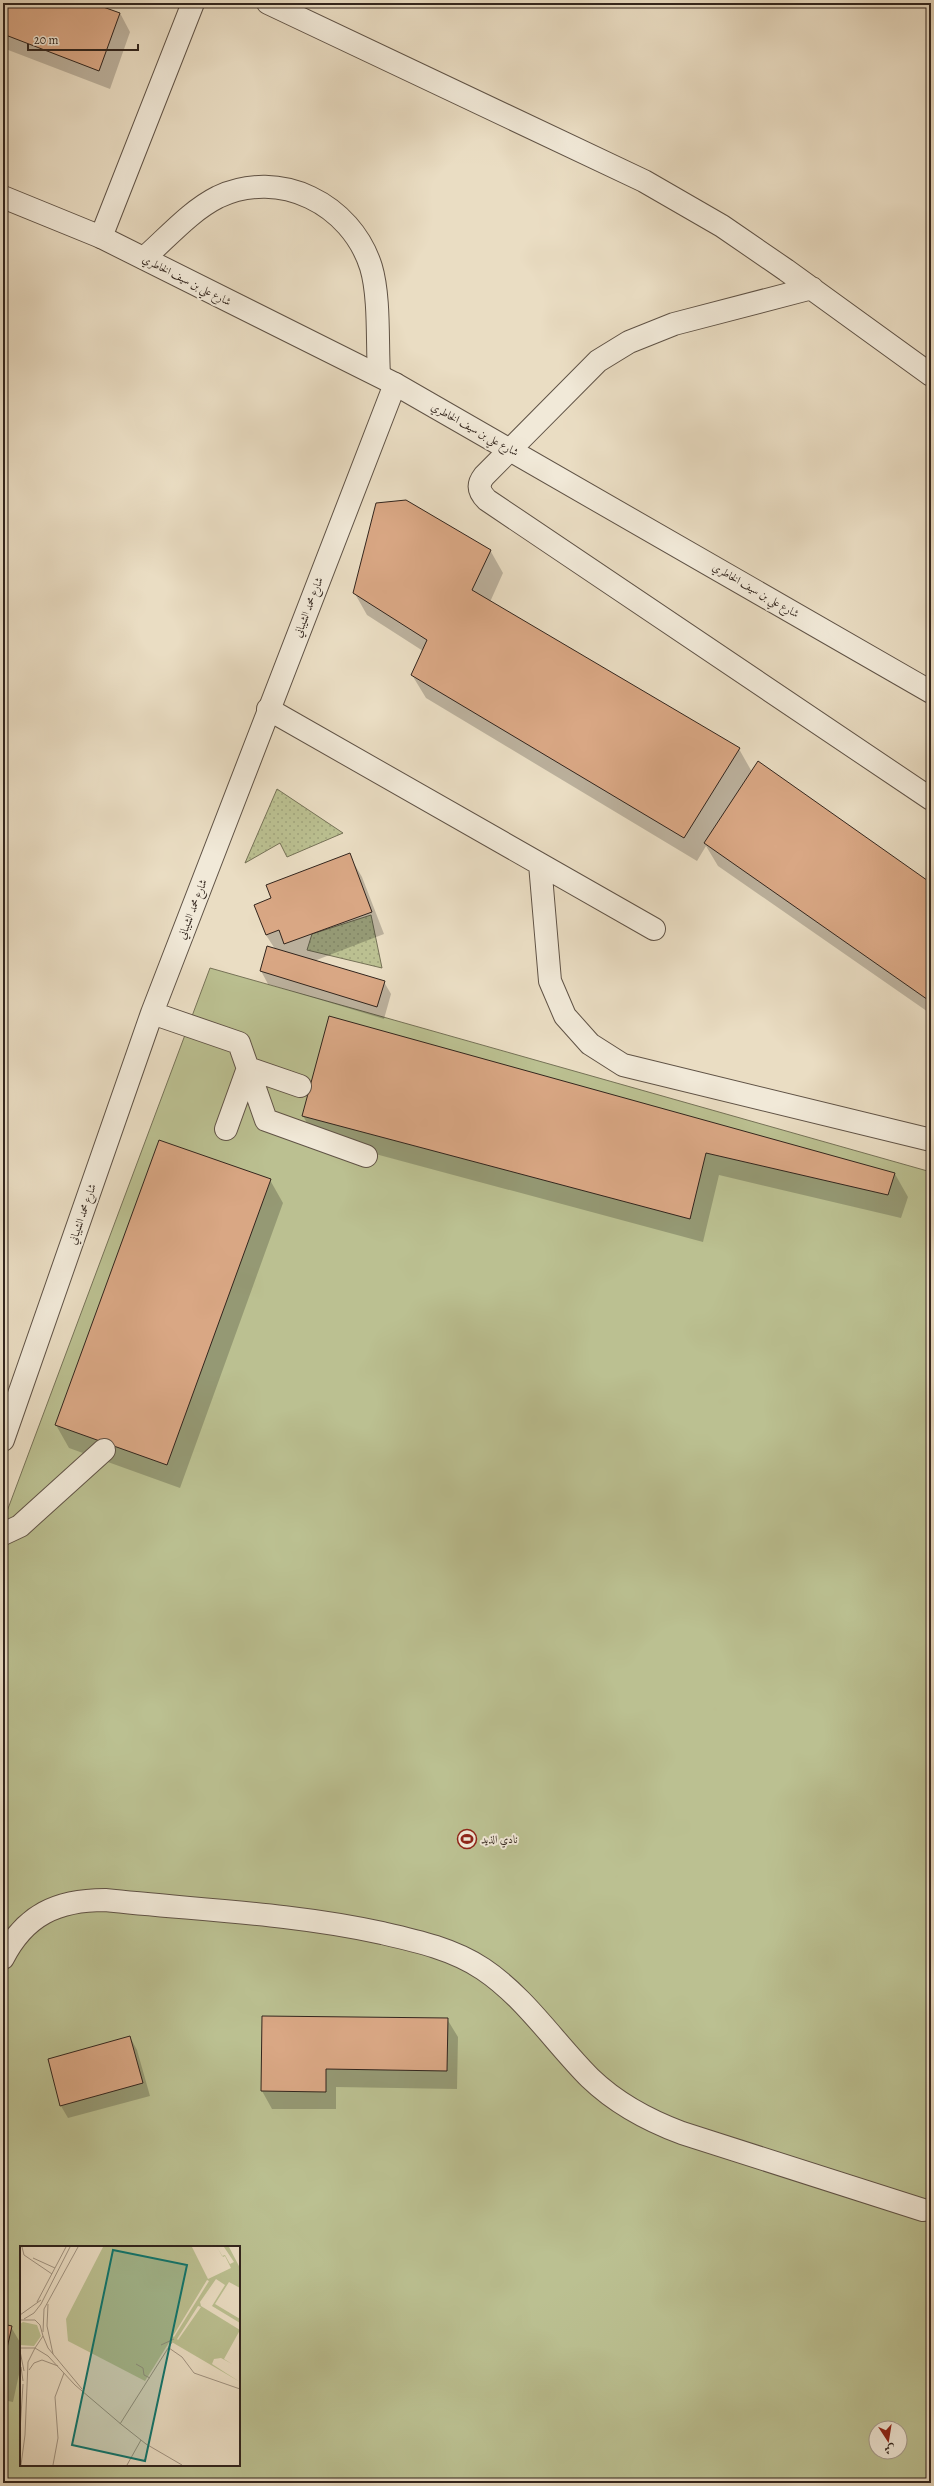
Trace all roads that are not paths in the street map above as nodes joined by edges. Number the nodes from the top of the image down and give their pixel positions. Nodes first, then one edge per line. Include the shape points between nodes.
1 (193, 3) edge
2 (268, 3) edge
3 (3, 197) edge
4 (101, 237) junction
5 (144, 258) junction
6 (812, 288) junction
7 (931, 376) edge
8 (387, 380) junction
9 (511, 449) junction
10 (931, 692) edge
11 (268, 709) junction
12 (931, 799) edge
13 (540, 864) junction
14 (654, 929) dead end
15 (152, 1013) junction
16 (248, 1068) junction
17 (300, 1086) dead end
18 (226, 1129) dead end
19 (931, 1140) edge
20 (366, 1156) dead end
21 (3, 1439) edge
22 (104, 1450) dead end
23 (3, 1534) edge
24 (3, 1958) edge
25 (923, 2210) dead end

1 - 4 street
2 - 6 street via 644,181 722,226
3 - 4 street, شارع علي بن سيف الخاطري
4 - 5 street, شارع علي بن سيف الخاطري
5 - 8 street, شارع علي بن سيف الخاطري
5 - 8 street via 199,209 219,197 241,190 264,187 288,189 310,196 340,217 363,246 371,268
6 - 7 street
6 - 9 street via 674,324 629,342 598,361
8 - 9 street, شارع علي بن سيف الخاطري
8 - 11 street, شارع محمد الشيباني
9 - 10 street, شارع علي بن سيف الخاطري
9 - 12 street via 480,481 479,488 487,500
11 - 13 street
11 - 15 street, شارع محمد الشيباني
13 - 14 street
13 - 19 street via 550,980 565,1016 590,1044 623,1066
15 - 16 street via 239,1043
15 - 21 street, شارع محمد الشيباني
16 - 17 street
16 - 18 street
16 - 20 street via 266,1120
22 - 23 street via 20,1526
24 - 25 street via 22,1928 39,1915 60,1905 82,1900 294,1918 346,1925 419,1941 483,1969 508,1989 591,2079 622,2104 650,2120 682,2133

